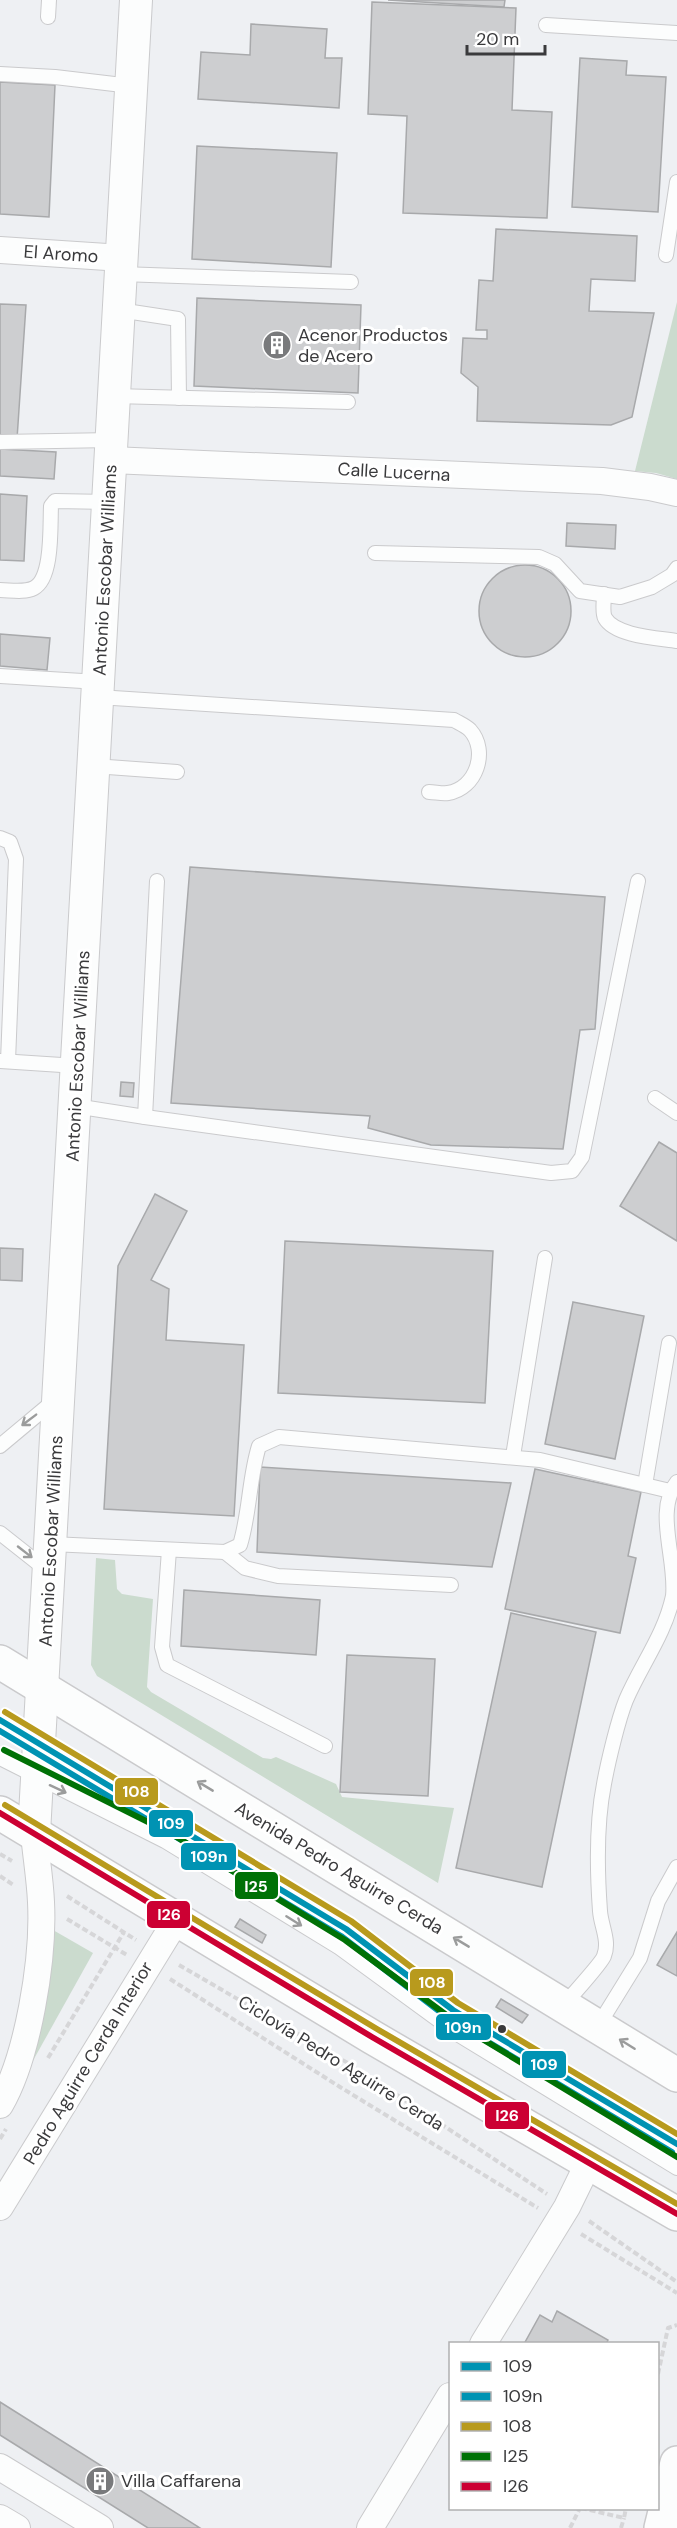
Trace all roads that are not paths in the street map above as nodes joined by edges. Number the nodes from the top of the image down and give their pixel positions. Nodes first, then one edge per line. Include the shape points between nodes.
1 (49, 0) edge
2 (136, 0) edge
3 (48, 17) dead end
4 (546, 25) dead end
5 (677, 33) edge
6 (0, 74) edge
7 (132, 86) junction
8 (677, 182) edge
9 (0, 250) edge
10 (666, 255) dead end
11 (122, 266) junction
12 (351, 282) dead end
13 (119, 310) junction
14 (114, 396) junction
15 (179, 398) junction
16 (348, 402) dead end
17 (0, 442) edge
18 (111, 450) junction
19 (677, 493) edge
20 (109, 502) junction
21 (375, 553) dead end
22 (677, 568) edge
23 (0, 590) edge
24 (604, 594) junction
25 (677, 642) edge
26 (0, 676) edge
27 (98, 690) junction
28 (94, 766) junction
29 (177, 771) dead end
30 (429, 792) dead end
31 (0, 838) edge
32 (157, 881) dead end
33 (638, 881) dead end
34 (4, 1061) edge
35 (77, 1066) junction
36 (655, 1098) dead end
37 (75, 1106) junction
38 (677, 1113) edge
39 (145, 1117) junction
40 (545, 1258) dead end
41 (669, 1343) dead end
42 (59, 1397) junction
43 (0, 1446) edge
44 (513, 1456) junction
45 (645, 1485) junction
46 (673, 1486) edge
47 (0, 1533) edge
48 (169, 1550) junction
49 (225, 1552) junction
50 (50, 1558) junction
51 (451, 1585) dead end
52 (0, 1662) edge
53 (43, 1688) junction
54 (0, 1720) edge
55 (40, 1743) junction
56 (325, 1746) dead end
57 (0, 1758) edge
58 (37, 1779) junction
59 (0, 1813) edge
60 (34, 1833) junction
61 (677, 1867) edge
62 (177, 1919) junction
63 (564, 2005) junction
64 (598, 2026) junction
65 (677, 2075) edge
66 (6, 2112) edge
67 (677, 2144) edge
68 (589, 2162) junction
69 (677, 2168) edge
70 (0, 2208) edge
71 (677, 2214) edge
72 (484, 2342) edge
73 (449, 2398) edge
74 (677, 2463) edge
75 (0, 2467) edge
76 (0, 2518) edge
77 (17, 2528) edge
78 (100, 2528) edge
79 (370, 2528) edge
80 (661, 2528) edge

1 - 3 lane
2 - 7 street, Antonio Escobar Williams
4 - 5 lane
6 - 7 lane
7 - 11 street, Antonio Escobar Williams
8 - 10 lane
9 - 11 street, El Aromo
11 - 12 lane
11 - 13 street, Antonio Escobar Williams
13 - 14 street, Antonio Escobar Williams
13 - 15 lane via 178,319
14 - 15 lane
14 - 18 street, Antonio Escobar Williams
15 - 16 lane
17 - 18 lane
18 - 19 street, Calle Lucerna via 602,481
18 - 20 street, Antonio Escobar Williams
20 - 23 lane via 55,501 51,506 46,573 35,588
20 - 27 street, Antonio Escobar Williams
21 - 24 lane via 539,557 555,564 580,591
22 - 24 lane via 652,587 620,597
24 - 25 lane via 604,616 610,625 632,634
26 - 27 lane
27 - 28 street, Antonio Escobar Williams
27 - 30 lane via 454,720 470,731 479,748 478,768 467,785 449,793
28 - 29 lane
28 - 35 street, Antonio Escobar Williams
31 - 34 lane via 10,842 16,859
32 - 39 lane
33 - 39 lane via 582,1157 572,1171 551,1173
34 - 35 lane
35 - 37 street, Antonio Escobar Williams
36 - 38 lane
37 - 39 lane
37 - 42 street, Antonio Escobar Williams
40 - 44 lane
41 - 45 lane
42 -> 43 lane
42 - 50 street, Antonio Escobar Williams
44 - 45 lane
44 - 49 lane via 279,1437 259,1446 240,1545
45 - 46 lane
46 - 63 lane via 666,1513 675,1568 672,1597 662,1630 625,1701 603,1784 599,1877 600,1914 606,1933 604,1956
47 -> 50 lane
48 - 49 lane
48 - 50 lane
48 - 56 lane via 162,1647 167,1665
49 - 51 lane via 245,1568 278,1576
50 - 53 street, Antonio Escobar Williams
52 - 53 main road, Avenida Pedro Aguirre Cerda
53 - 55 street, Antonio Escobar Williams
63 -> 53 main road, Avenida Pedro Aguirre Cerda
54 - 55 lane
55 - 58 street, Antonio Escobar Williams
55 - 67 lane via 346,1929 477,2026
57 - 58 lane
58 - 60 street, Antonio Escobar Williams
58 -> 69 lane via 139,1827 340,1948 459,2035
59 - 60 main road
60 - 62 main road
60 - 66 street, Antonio Escobar Williams via 41,1902 36,1976
61 - 64 lane via 658,1901 640,1958
62 - 68 main road
62 - 70 street, Pedro Aguirre Cerda Interior via 144,1957
63 - 64 main road, Avenida Pedro Aguirre Cerda
65 -> 64 main road, Avenida Pedro Aguirre Cerda
68 - 71 main road
68 - 72 street via 563,2213
73 - 79 street
74 - 80 main road
75 - 78 street
76 - 77 street

